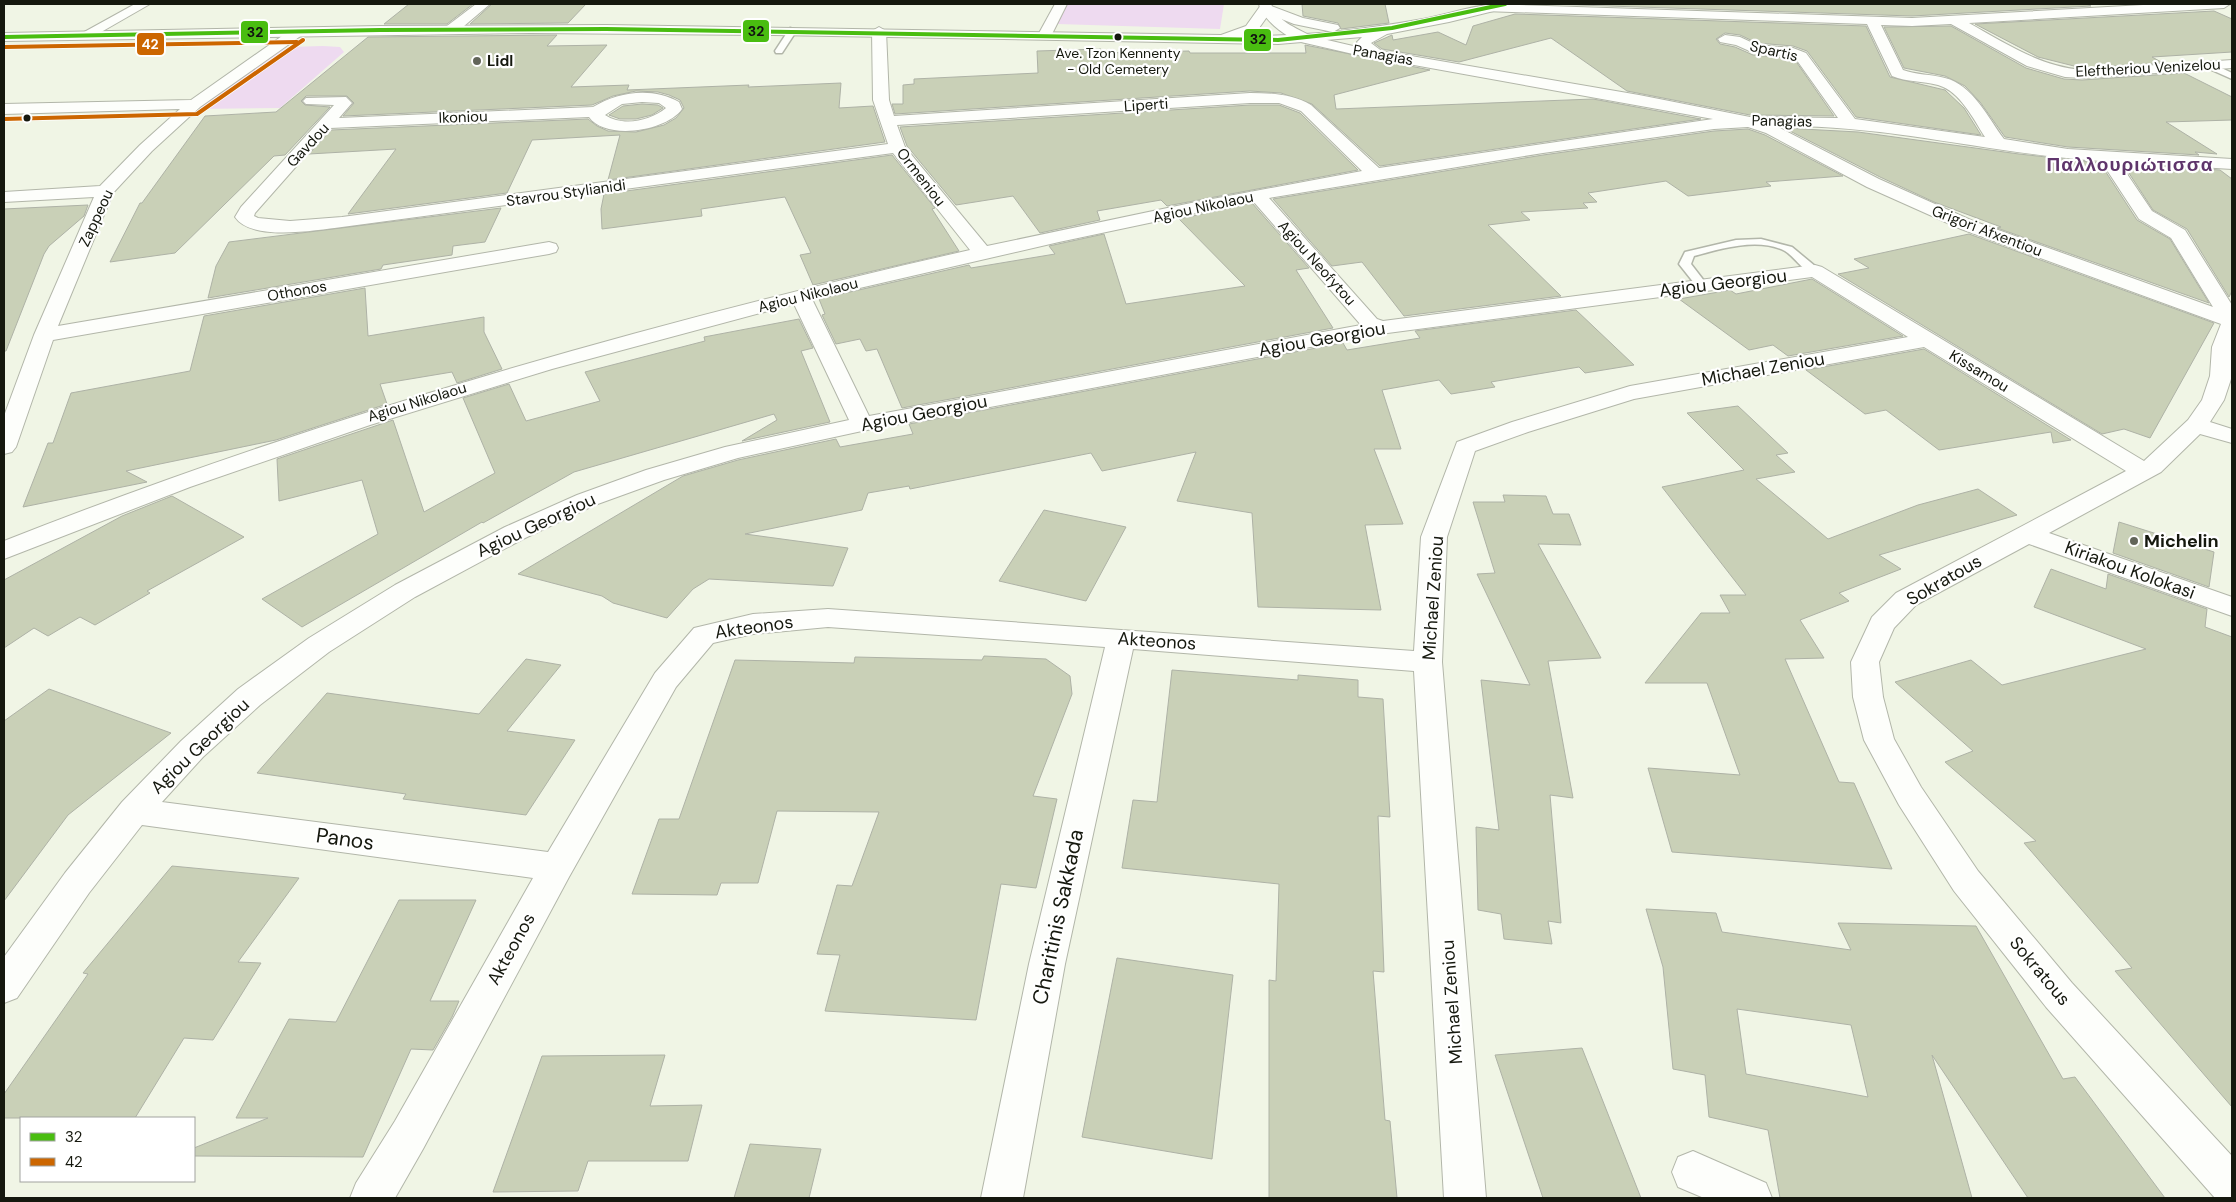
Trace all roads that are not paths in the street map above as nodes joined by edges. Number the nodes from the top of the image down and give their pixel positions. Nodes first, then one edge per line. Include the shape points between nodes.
1 (144, 4) edge
2 (484, 4) edge
3 (1061, 4) edge
4 (1505, 4) edge
5 (2224, 4) edge
6 (1265, 6) edge
7 (1489, 8) junction
8 (1956, 21) junction
9 (1873, 23) junction
10 (1386, 28) junction
11 (452, 29) junction
12 (793, 30) junction
13 (879, 31) junction
14 (297, 32) junction
15 (1045, 35) junction
16 (84, 36) junction
17 (4, 37) edge
18 (1208, 39) junction
19 (1306, 39) junction
20 (1725, 40) dead end
21 (779, 51) dead end
22 (1380, 55) junction
23 (2232, 64) edge
24 (2208, 65) junction
25 (2232, 76) edge
26 (311, 101) dead end
27 (195, 104) junction
28 (1677, 107) junction
29 (4, 109) edge
30 (597, 112) dead end
31 (888, 121) junction
32 (328, 122) junction
33 (1750, 122) junction
34 (1850, 123) junction
35 (1636, 135) junction
36 (1998, 143) junction
37 (896, 148) junction
38 (2107, 157) junction
39 (2232, 164) edge
40 (1375, 174) junction
41 (105, 191) junction
42 (1257, 195) junction
43 (4, 197) edge
44 (247, 211) joint
45 (549, 248) dead end
46 (982, 254) junction
47 (1815, 271) junction
48 (1702, 286) junction
49 (800, 296) junction
50 (2232, 321) edge
51 (1380, 328) junction
52 (44, 335) junction
53 (1927, 340) junction
54 (862, 424) junction
55 (2196, 425) junction
56 (6, 434) edge
57 (2232, 436) edge
58 (2144, 471) junction
59 (2027, 534) junction
60 (4, 551) edge
61 (2232, 607) edge
62 (1122, 638) junction
63 (1428, 662) junction
64 (134, 811) junction
65 (557, 867) junction
66 (4, 986) edge
67 (1693, 1172) dead end
68 (2232, 1186) edge
69 (371, 1198) edge
70 (1002, 1198) edge
71 (1465, 1198) edge
72 (1751, 1198) edge

1 - 16 street
2 - 11 street
3 - 15 street
4 - 7 street
5 - 8 street
6 - 10 street via 1299,21 1323,26
6 - 18 street via 1248,32
6 - 19 street via 1280,23
7 - 9 street
7 - 10 street
8 - 9 street
8 - 24 street, Eleftheriou Venizelou via 2035,64 2064,73
9 - 36 street via 1897,72 1957,88
10 - 19 street
10 - 22 street via 1363,44
11 - 12 street
11 - 14 street
12 - 13 street
12 - 21 lane
13 - 15 street
13 - 31 street, Ormeniou via 881,100
14 - 16 street
14 - 27 street, Zappeou
15 - 18 street
16 - 17 street
18 - 19 street
19 - 22 street, Panagias
20 - 34 street, Spartis via 1740,41 1754,49 1793,52 1801,56
22 - 28 street, Panagias
23 - 24 street, Eleftheriou Venizelou
24 - 25 lane
26 - 32 street, Gavdou via 343,101
27 - 29 street
27 - 41 street, Zappeou
28 - 33 street, Panagias
28 - 35 street, Agiou Nikolaou via 1683,114 1682,120
30 - 32 street, Ikoniou
31 - 37 street, Ormeniou
31 - 40 street, Liperti via 1277,98 1294,101 1306,108
32 - 44 street, Gavdou
33 - 34 street, Panagias
33 - 35 street, Agiou Nikolaou
33 - 50 street, Grigori Afxentiou via 1967,225
34 - 36 street, Panagias
35 - 40 street, Agiou Nikolaou
36 - 38 street, Panagias
37 - 44 street, Stavrou Stylianidi via 342,222 258,225 244,217
37 - 46 street, Ormeniou
38 - 39 street, Panagias
38 - 50 street via 2145,215 2178,234
40 - 42 street, Agiou Nikolaou
41 - 43 street
41 - 52 street, Zappeou
42 - 46 street, Agiou Nikolaou
42 - 51 street, Agiou Neofytou via 1370,323
45 - 52 street, Othonos
46 - 49 street, Agiou Nikolaou
47 - 48 street, Agiou Georgiou
47 - 48 lane via 1785,248 1752,243 1717,247 1689,254 1685,264
47 - 53 street, Kissamou
48 - 51 street, Agiou Georgiou
49 - 54 street
49 - 60 street, Agiou Nikolaou via 638,338 338,426 145,495
50 - 55 street, Sokratous via 2223,347 2221,376 2213,400
51 - 54 street, Agiou Georgiou
52 - 56 street, Zappeou
53 - 58 street, Kissamou
53 - 63 street, Michael Zeniou via 1630,393 1465,447 1434,537
54 - 64 street, Agiou Georgiou via 733,452 655,475 586,500 514,533 405,591 319,645 249,698 206,736
55 - 57 street
55 - 58 street, Sokratous
58 - 59 street, Sokratous
59 - 61 street, Kiriakou Kolokasi
59 - 68 street, Sokratous via 1906,599 1882,624 1865,662 1868,697 1879,740 1910,796 1966,881 2059,995
62 - 63 street, Akteonos
62 - 65 street, Akteonos via 828,618 753,624 704,634 665,680
62 - 70 street, Charitinis Sakkada via 1113,665 1047,964
63 - 71 street, Michael Zeniou
64 - 65 street, Panos
64 - 66 street, Agiou Georgiou via 77,882
65 - 69 street, Akteonos
67 - 72 street

